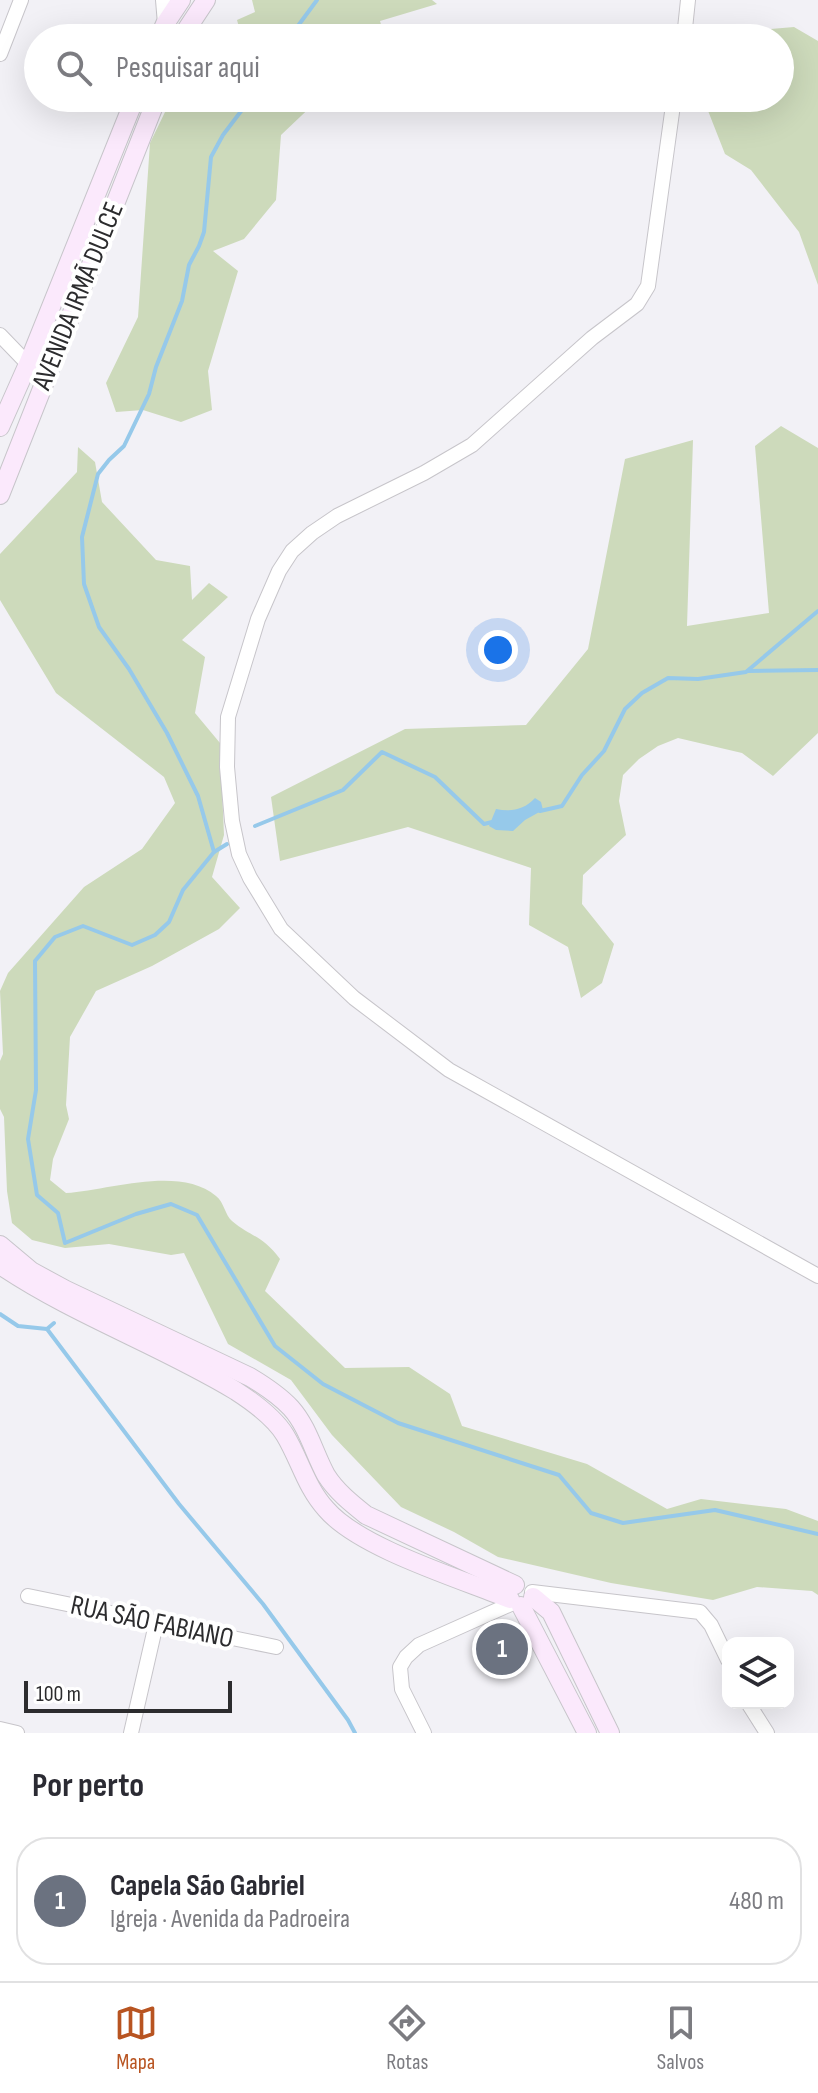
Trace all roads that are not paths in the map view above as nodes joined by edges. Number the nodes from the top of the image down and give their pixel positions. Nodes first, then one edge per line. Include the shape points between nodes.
1 (21, 0) edge
2 (163, 0) edge
3 (181, 0) edge
4 (206, 0) edge
5 (688, 0) edge
6 (162, 24) edge
7 (166, 24) edge
8 (190, 24) edge
9 (685, 24) edge
10 (0, 54) edge
11 (129, 112) edge
12 (151, 112) edge
13 (672, 112) edge
14 (0, 335) edge
15 (28, 364) junction
16 (47, 375) junction
17 (0, 427) edge
18 (0, 495) edge
19 (0, 1245) edge
20 (0, 1265) edge
21 (818, 1276) edge
22 (235, 1380) junction
23 (28, 1596) dead end
24 (521, 1597) junction
25 (156, 1624) junction
26 (276, 1647) dead end
27 (722, 1648) edge
28 (752, 1709) edge
29 (0, 1729) edge
30 (17, 1733) edge
31 (131, 1733) edge
32 (424, 1733) edge
33 (587, 1733) edge
34 (610, 1733) edge
35 (767, 1733) edge

1 - 10 street
2 - 6 street
3 - 7 street
4 - 8 street
5 - 9 street
11 - 15 street, AVENIDA IRMÃ DULCE
12 - 16 street, AVENIDA IRMÃ DULCE
13 - 21 street via 644,296 472,445 337,516 292,551 258,619 228,717 228,793 239,854 264,903 281,929 354,998 449,1070
14 - 15 street
15 - 16 street
15 - 17 street, AVENIDA IRMÃ DULCE
16 - 18 street, AVENIDA IRMÃ DULCE
19 - 22 street via 31,1271
20 - 22 street via 52,1297
22 - 24 street via 275,1422 314,1496 346,1527 386,1549
23 - 25 street, RUA SÃO FABIANO
24 - 27 street via 691,1609 711,1625
24 - 32 street via 419,1645 406,1657 400,1667 402,1689
24 - 33 street
24 - 34 street via 551,1612
25 - 26 street, RUA SÃO FABIANO
25 - 31 street
28 - 35 street
29 - 30 street

